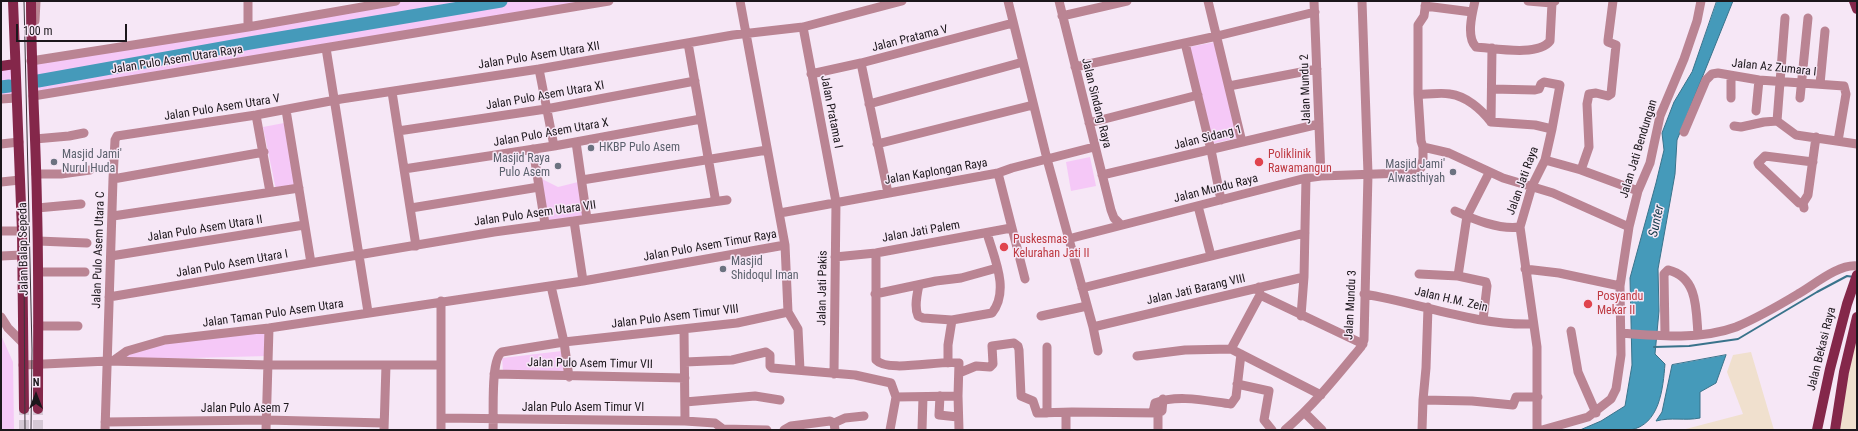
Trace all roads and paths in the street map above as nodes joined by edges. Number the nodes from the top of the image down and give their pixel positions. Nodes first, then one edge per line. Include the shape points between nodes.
1 (12, 1) edge
2 (31, 1) edge
3 (36, 1) edge
4 (248, 1) edge
5 (396, 1) edge
6 (609, 1) edge
7 (740, 1) edge
8 (902, 1) edge
9 (1008, 1) edge
10 (1058, 1) edge
11 (1127, 1) edge
12 (1208, 1) edge
13 (1314, 1) edge
14 (1362, 1) edge
15 (1475, 1) edge
16 (1528, 1) edge
17 (1537, 1) edge
18 (1613, 1) edge
19 (1701, 1) edge
20 (1854, 1) edge
21 (1554, 2) edge
22 (1426, 4) edge
23 (1857, 9) edge
24 (1315, 12) junction
25 (1472, 12) junction
26 (1062, 16) junction
27 (1785, 18) dead end
28 (1808, 18) dead end
29 (1013, 23) junction
30 (248, 27) junction
31 (803, 27) junction
32 (1825, 32) dead end
33 (746, 33) junction
34 (1217, 36) junction
35 (688, 43) junction
36 (1185, 43) junction
37 (31, 44) junction
38 (326, 48) junction
39 (1492, 48) junction
40 (1023, 62) junction
41 (861, 63) junction
42 (31, 65) junction
43 (1, 66) edge
44 (1075, 67) junction
45 (15, 68) junction
46 (1316, 68) junction
47 (539, 69) junction
48 (811, 74) junction
49 (1731, 76) junction
50 (1759, 80) junction
51 (695, 81) junction
52 (1780, 81) junction
53 (1801, 83) junction
54 (1820, 84) junction
55 (1229, 86) junction
56 (1492, 89) junction
57 (33, 92) junction
58 (392, 92) junction
59 (16, 94) junction
60 (1418, 94) junction
61 (1198, 95) junction
62 (1731, 98) dead end
63 (1800, 98) dead end
64 (1, 99) edge
65 (334, 101) junction
66 (868, 104) junction
67 (1033, 105) junction
68 (546, 109) junction
69 (286, 110) junction
70 (1756, 111) dead end
71 (256, 115) junction
72 (701, 119) junction
73 (1491, 122) junction
74 (1777, 122) junction
75 (1089, 123) junction
76 (1319, 124) junction
77 (1734, 126) dead end
78 (1552, 129) junction
79 (398, 131) junction
80 (1684, 132) dead end
81 (84, 133) dead end
82 (1816, 137) junction
83 (36, 139) junction
84 (115, 140) joint
85 (1838, 141) junction
86 (19, 142) junction
87 (576, 142) junction
88 (1242, 142) junction
89 (1, 144) edge
90 (877, 144) junction
91 (1857, 144) edge
92 (554, 146) junction
93 (1094, 147) junction
94 (1423, 147) junction
95 (533, 149) junction
96 (767, 150) junction
97 (1211, 150) junction
98 (264, 152) junction
99 (708, 159) junction
100 (1047, 159) junction
101 (1546, 160) junction
102 (1813, 162) junction
103 (404, 169) junction
104 (90, 170) dead end
105 (1581, 170) junction
106 (998, 173) junction
107 (1489, 173) junction
108 (36, 174) junction
109 (1368, 174) junction
110 (1102, 175) junction
111 (1321, 176) junction
112 (20, 177) junction
113 (1306, 178) junction
114 (113, 179) junction
115 (582, 180) junction
116 (1, 182) edge
117 (1532, 186) junction
118 (539, 187) junction
119 (299, 188) junction
120 (1638, 191) junction
121 (270, 192) junction
122 (888, 193) junction
123 (727, 200) dead end
124 (1221, 200) junction
125 (714, 201) junction
126 (836, 202) junction
127 (81, 204) dead end
128 (1198, 206) junction
129 (37, 208) junction
130 (411, 208) junction
131 (1111, 210) junction
132 (1455, 211) dead end
133 (780, 213) junction
134 (113, 216) junction
135 (1467, 216) junction
136 (587, 219) junction
137 (574, 221) junction
138 (304, 224) junction
139 (545, 224) junction
140 (1120, 224) junction
141 (1520, 227) junction
142 (1629, 227) junction
143 (1012, 228) junction
144 (1108, 228) junction
145 (1, 231) edge
146 (22, 231) junction
147 (987, 233) junction
148 (1305, 233) junction
149 (1068, 239) junction
150 (38, 241) junction
151 (87, 242) dead end
152 (786, 245) junction
153 (416, 246) junction
154 (876, 252) junction
155 (359, 255) junction
156 (1, 256) edge
157 (22, 256) junction
158 (111, 256) junction
159 (1211, 256) junction
160 (835, 257) junction
161 (311, 263) junction
162 (1857, 266) edge
163 (997, 268) junction
164 (1525, 269) junction
165 (38, 272) junction
166 (85, 272) dead end
167 (1419, 274) dead end
168 (1857, 274) edge
169 (1304, 276) junction
170 (1458, 276) junction
171 (1025, 279) dead end
172 (583, 281) junction
173 (919, 285) junction
174 (551, 286) junction
175 (1620, 286) junction
176 (1082, 288) junction
177 (1259, 291) junction
178 (875, 294) junction
179 (1364, 294) junction
180 (109, 297) junction
181 (441, 301) junction
182 (1087, 306) junction
183 (1428, 307) junction
184 (368, 312) junction
185 (788, 312) junction
186 (1041, 316) dead end
187 (1301, 316) junction
188 (1, 317) edge
189 (1857, 317) edge
190 (952, 320) junction
191 (1483, 320) junction
192 (1533, 324) junction
193 (38, 326) junction
194 (78, 326) dead end
195 (1093, 326) junction
196 (269, 328) junction
197 (684, 329) junction
198 (1571, 331) dead end
199 (1623, 334) junction
200 (1664, 335) junction
201 (1698, 335) junction
202 (23, 342) junction
203 (564, 342) junction
204 (1363, 344) junction
205 (1047, 347) dead end
206 (1231, 348) junction
207 (1098, 351) dead end
208 (1241, 354) junction
209 (1137, 356) dead end
210 (111, 361) junction
211 (684, 362) junction
212 (948, 363) junction
213 (386, 364) junction
214 (23, 365) junction
215 (38, 365) junction
216 (267, 365) junction
217 (440, 365) junction
218 (800, 370) junction
219 (959, 373) junction
220 (494, 374) junction
221 (834, 374) junction
222 (569, 377) junction
223 (685, 378) junction
224 (1237, 384) junction
225 (1321, 395) junction
226 (940, 396) junction
227 (958, 396) junction
228 (896, 397) junction
229 (922, 397) junction
230 (1538, 397) junction
231 (780, 400) dead end
232 (1423, 400) junction
233 (685, 402) junction
234 (24, 409) tunnel mouth
235 (38, 409) tunnel mouth
236 (1155, 412) junction
237 (1047, 413) junction
238 (1066, 413) junction
239 (1305, 413) junction
240 (1596, 413) junction
241 (864, 416) dead end
242 (958, 416) junction
243 (441, 418) junction
244 (494, 419) junction
245 (266, 420) junction
246 (609, 420) junction
247 (685, 420) junction
248 (105, 426) edge
249 (384, 426) edge
250 (834, 426) edge
251 (1816, 428) edge
252 (266, 430) edge
253 (441, 430) edge
254 (493, 430) edge
255 (608, 430) edge
256 (723, 430) edge
257 (767, 430) edge
258 (787, 430) edge
259 (890, 430) edge
260 (922, 430) edge
261 (959, 430) edge
262 (1066, 430) edge
263 (1158, 430) edge
264 (1272, 430) edge
265 (1285, 430) edge
266 (1322, 430) edge
267 (1422, 430) edge
268 (1537, 430) edge
269 (1542, 430) edge
270 (1835, 430) edge

1 - 45 main road, Jalan Balap Sepeda
2 - 37 main road, Jalan Balap Sepeda
3 - 37 street
4 - 30 street
5 - 30 street
6 - 38 street, Jalan Pulo Asem Utara Raya
7 - 33 street, Jalan Pulo Asem Timur Raya
8 - 31 street, Jalan Pulo Asem Utara XII
9 - 29 street
10 - 26 street, Jalan Sindang Raya
11 - 26 street
12 - 34 street
13 - 24 street, Jalan Mundu 2
14 - 109 street, Jalan Mundu 3
15 - 25 street
16 - 17 street
17 - 21 street
18 - 105 street via 1608,40 1616,45 1611,94 1608,96 1590,93 1588,96 1589,147
19 - 120 street, Jalan Jati Bendungan via 1684,59 1660,116 1650,163
20 - 23 main road
21 - 39 street via 1548,44 1512,51
22 - 25 street
22 - 60 street via 1424,16 1418,25
24 - 34 street
24 - 46 street, Jalan Mundu 2
25 - 39 street via 1471,41 1476,47
26 - 44 street, Jalan Sindang Raya
27 - 52 street
28 - 53 street
29 - 40 street
29 - 41 street, Jalan Pratama V
30 - 42 street
31 - 33 street, Jalan Pulo Asem Utara XII
31 - 48 street, Jalan Pratama I
32 - 54 street
33 - 35 street, Jalan Pulo Asem Utara XII
33 - 96 street, Jalan Pulo Asem Timur Raya
34 - 36 street
34 - 55 street
35 - 47 street, Jalan Pulo Asem Utara XII
35 - 51 street
36 - 44 street
36 - 61 street
37 - 42 main road, Jalan Balap Sepeda
38 - 57 street, Jalan Pulo Asem Utara Raya
38 - 65 street
39 - 56 street
40 - 66 street
40 - 67 street
41 - 48 street, Jalan Pratama V
41 - 66 street
42 - 57 main road, Jalan Balap Sepeda
43 - 45 main road
44 - 75 street, Jalan Sindang Raya
45 - 59 main road, Jalan Balap Sepeda
46 - 55 street
46 - 76 street, Jalan Mundu 2
47 - 58 street, Jalan Pulo Asem Utara XII
47 - 68 street
48 - 126 street, Jalan Pratama I
49 - 50 street, Jalan Az Zumara I
49 - 62 street
49 - 80 street, Jalan Az Zumara I via 1718,73 1710,75
50 - 52 street, Jalan Az Zumara I
50 - 70 street
51 - 68 street, Jalan Pulo Asem Utara XI
51 - 72 street
52 - 53 street, Jalan Az Zumara I
52 - 74 street
53 - 54 street, Jalan Az Zumara I
53 - 63 street
54 - 85 street, Jalan Az Zumara I via 1845,88
55 - 88 street
56 - 73 street
56 - 78 street, Jalan Jati Raya via 1535,90 1544,82 1560,85
57 - 83 main road, Jalan Balap Sepeda
58 - 65 street, Jalan Pulo Asem Utara XII
58 - 79 street
59 - 64 street
59 - 86 main road, Jalan Balap Sepeda
60 - 73 street via 1455,95 1472,104
60 - 94 street via 1420,141
61 - 75 street
61 - 97 street
65 - 69 street, Jalan Pulo Asem Utara V
65 - 155 street
66 - 90 street
67 - 90 street
67 - 100 street
68 - 79 street, Jalan Pulo Asem Utara XI
68 - 92 street
69 - 71 street, Jalan Pulo Asem Utara V
69 - 119 street
71 - 84 street, Jalan Pulo Asem Utara V via 119,136
71 - 98 street
72 - 87 street, Jalan Pulo Asem Utara X
72 - 99 street
73 - 78 street via 1535,124
74 - 77 street
74 - 82 street via 1797,135
75 - 93 street, Jalan Sindang Raya
76 - 88 street, Jalan Sidang 1
76 - 111 street, Jalan Mundu 2
78 - 101 street, Jalan Jati Raya
79 - 103 street
81 - 83 street
82 - 85 street
82 - 102 street
83 - 108 main road, Jalan Balap Sepeda
84 - 114 street, Jalan Pulo Asem Utara C
85 - 91 street
86 - 89 street
86 - 112 main road, Jalan Balap Sepeda
87 - 92 street, Jalan Pulo Asem Utara X
87 - 115 street
88 - 97 street, Jalan Sidang 1
90 - 122 street
92 - 95 street, Jalan Pulo Asem Utara X
93 - 100 street, Jalan Kaplongan Raya
93 - 110 street, Jalan Sindang Raya
94 - 107 street via 1449,153
94 - 109 street, Jalan Mundu Raya via 1421,168 1415,172
95 - 103 street, Jalan Pulo Asem Utara X
95 - 118 street
96 - 99 street
96 - 133 street, Jalan Pulo Asem Timur Raya
97 - 110 street, Jalan Sidang 1
97 - 124 street
98 - 114 street
98 - 121 street
99 - 115 street
99 - 125 street
100 - 106 street, Jalan Kaplongan Raya
100 - 149 street
101 - 105 street
101 - 117 street, Jalan Jati Raya
102 - 102 street via 1808,195 1803,206 1759,165 1765,156
103 - 130 street
104 - 108 street
105 - 120 street
106 - 122 street, Jalan Kaplongan Raya
106 - 143 street
107 - 117 street
107 - 135 street
108 - 112 main road
108 - 129 main road, Jalan Balap Sepeda
109 - 111 street, Jalan Mundu Raya
109 - 179 street, Jalan Mundu 3
110 - 131 street, Jalan Sindang Raya
111 - 113 street, Jalan Mundu Raya
112 - 116 street
112 - 146 main road, Jalan Balap Sepeda
113 - 124 street, Jalan Mundu Raya
113 - 148 street
114 - 134 street, Jalan Pulo Asem Utara C
115 - 136 street
117 - 141 street, Jalan Jati Raya
117 - 142 street
118 - 130 street
118 - 139 street
119 - 121 street
119 - 138 street
120 - 142 street, Jalan Jati Bendungan
121 - 134 street
122 - 126 street, Jalan Kaplongan Raya
123 - 125 street, Jalan Pulo Asem Utara VII
124 - 128 street, Jalan Mundu Raya
125 - 136 street, Jalan Pulo Asem Utara VII
126 - 133 street, Jalan Kaplongan Raya
126 - 160 street, Jalan Jati Pakis
127 - 129 street
128 - 140 street, Jalan Mundu Raya
128 - 159 street
129 - 150 main road, Jalan Balap Sepeda
130 - 153 street
131 - 140 street, Jalan Sindang Raya
131 - 144 street, Jalan Sindang Raya
132 - 135 street
133 - 152 street, Jalan Pulo Asem Timur Raya
134 - 158 street, Jalan Pulo Asem Utara C
135 - 141 street via 1499,226
135 - 170 street
136 - 137 street, Jalan Pulo Asem Utara VII
137 - 139 street, Jalan Pulo Asem Utara VII
137 - 172 street
138 - 158 street, Jalan Pulo Asem Utara II
138 - 161 street
139 - 153 street, Jalan Pulo Asem Utara VII
140 - 144 street, Jalan Mundu Raya
141 - 164 street, Jalan Jati Raya
142 - 175 street, Jalan Jati Bendungan
143 - 147 street, Jalan Jati Palem
143 - 171 street
144 - 149 street, Jalan Mundu Raya
145 - 146 street
146 - 157 main road, Jalan Balap Sepeda
147 - 154 street, Jalan Jati Palem
147 - 163 street
148 - 159 street
148 - 169 street
149 - 176 street
150 - 151 street
150 - 165 main road, Jalan Balap Sepeda
152 - 172 street, Jalan Pulo Asem Timur Raya
152 - 185 street
153 - 155 street, Jalan Pulo Asem Utara VII
154 - 160 street, Jalan Jati Palem
154 - 178 street
155 - 161 street, Jalan Pulo Asem Utara I
155 - 184 street
156 - 157 street
157 - 202 main road, Jalan Balap Sepeda
158 - 180 street, Jalan Pulo Asem Utara C
159 - 176 street
160 - 221 street, Jalan Jati Pakis
161 - 180 street, Jalan Pulo Asem Utara I
162 - 201 street via 1848,266 1829,275 1757,318 1734,328
163 - 173 street via 961,278
163 - 190 street via 1001,281 997,304 992,313
164 - 175 street via 1566,274
164 - 192 street, Jalan Jati Raya
165 - 166 street
165 - 193 main road, Jalan Balap Sepeda
167 - 170 street
168 - 251 main road, Jalan Bekasi Raya
169 - 177 street, Jalan Jati Barang VIII
169 - 187 street
170 - 191 street via 1486,282 1488,286
172 - 174 street, Jalan Pulo Asem Timur Raya
173 - 178 street
173 - 190 street via 918,316
174 - 181 street, Jalan Pulo Asem Timur Raya
174 - 203 street
175 - 199 street, Jalan Jati Bendungan
176 - 182 street
177 - 187 street
177 - 195 street, Jalan Jati Barang VIII
177 - 206 street
178 - 212 street via 875,357 881,364 896,366
179 - 183 street, Jalan H.M. Zein
179 - 204 street, Jalan Mundu 3
180 - 210 street, Jalan Pulo Asem Utara C
181 - 184 street, Jalan Taman Pulo Asem Utara
181 - 217 street
182 - 186 street
182 - 195 street
183 - 191 street, Jalan H.M. Zein
183 - 232 street
184 - 196 street, Jalan Taman Pulo Asem Utara
185 - 197 street, Jalan Pulo Asem Timur VIII via 762,319
185 - 218 street via 798,329
187 - 204 street
188 - 202 street via 8,328
189 - 270 main road via 1844,372
190 - 212 street
191 - 192 street, Jalan H.M. Zein
192 - 230 street, Jalan Jati Raya via 1537,347
193 - 194 street
193 - 215 main road, Jalan Balap Sepeda
195 - 207 street
196 - 210 street, Jalan Taman Pulo Asem Utara via 165,340 127,351
196 - 216 street
197 - 203 street, Jalan Pulo Asem Timur VIII
197 - 211 street
198 - 240 street via 1578,372
199 - 200 street
199 - 240 street, Jalan Jati Bendungan via 1616,389 1611,399
200 - 201 street
200 - 201 street via 1664,274 1668,270 1681,274 1693,292
202 - 214 main road, Jalan Balap Sepeda
203 - 220 street, Jalan Pulo Asem Timur VIII via 502,352 496,359
203 - 222 street
204 - 225 street, Jalan Mundu 3
205 - 237 street
206 - 208 street
206 - 209 street
208 - 224 street
208 - 225 street
210 - 215 street, Jalan Taman Pulo Asem Utara
210 - 216 street, Jalan Taman Pulo Asem Utara
210 - 248 street, Jalan Pulo Asem Utara C
211 - 218 street via 732,360 766,352 770,355 771,368
211 - 223 street
212 - 219 street via 959,363
213 - 216 street, Jalan Taman Pulo Asem Utara
213 - 217 street, Jalan Taman Pulo Asem Utara
213 - 249 street
214 - 215 street, Jalan Taman Pulo Asem Utara
214 - 234 main road, Jalan Balap Sepeda
215 - 235 main road, Jalan Balap Sepeda
216 - 245 street
217 - 243 street
218 - 221 street
219 - 227 street
219 - 237 street via 976,366 990,367 992,346 1014,343 1019,350 1021,396 1033,401 1037,413
220 - 222 street, Jalan Pulo Asem Timur VII
220 - 244 street, Jalan Pulo Asem Timur VIII
221 - 228 street via 855,375 891,383
222 - 223 street, Jalan Pulo Asem Timur VII
223 - 233 street
224 - 236 street via 1232,404 1192,399 1163,399 1154,403
224 - 264 street via 1269,391 1264,420
225 - 239 street, Jalan Mundu 3
226 - 227 street
226 - 229 street
226 - 242 street via 939,415
227 - 242 street
228 - 229 street
228 - 259 street
229 - 260 street
230 - 232 street via 1516,397 1513,404
230 - 268 street, Jalan Jati Raya
231 - 233 street via 755,396
232 - 267 street
233 - 247 street
236 - 238 street
236 - 263 street
237 - 238 street
238 - 262 street
239 - 265 street, Jalan Mundu 3
239 - 266 street
240 - 269 street, Jalan Jati Bendungan
241 - 250 street via 845,418
242 - 261 street
243 - 244 street, Jalan Pulo Asem Timur VI
243 - 253 street
244 - 246 street, Jalan Pulo Asem Timur VI
244 - 254 street, Jalan Pulo Asem Timur VIII
245 - 248 street, Jalan Pulo Asem 7
245 - 249 street, Jalan Pulo Asem 7
245 - 252 street
246 - 247 street, Jalan Pulo Asem Timur VI
246 - 255 street
247 - 256 street, Jalan Pulo Asem Timur VI via 715,423
250 - 258 street via 812,423 791,426
256 - 257 street, Jalan Pulo Asem Timur VI

